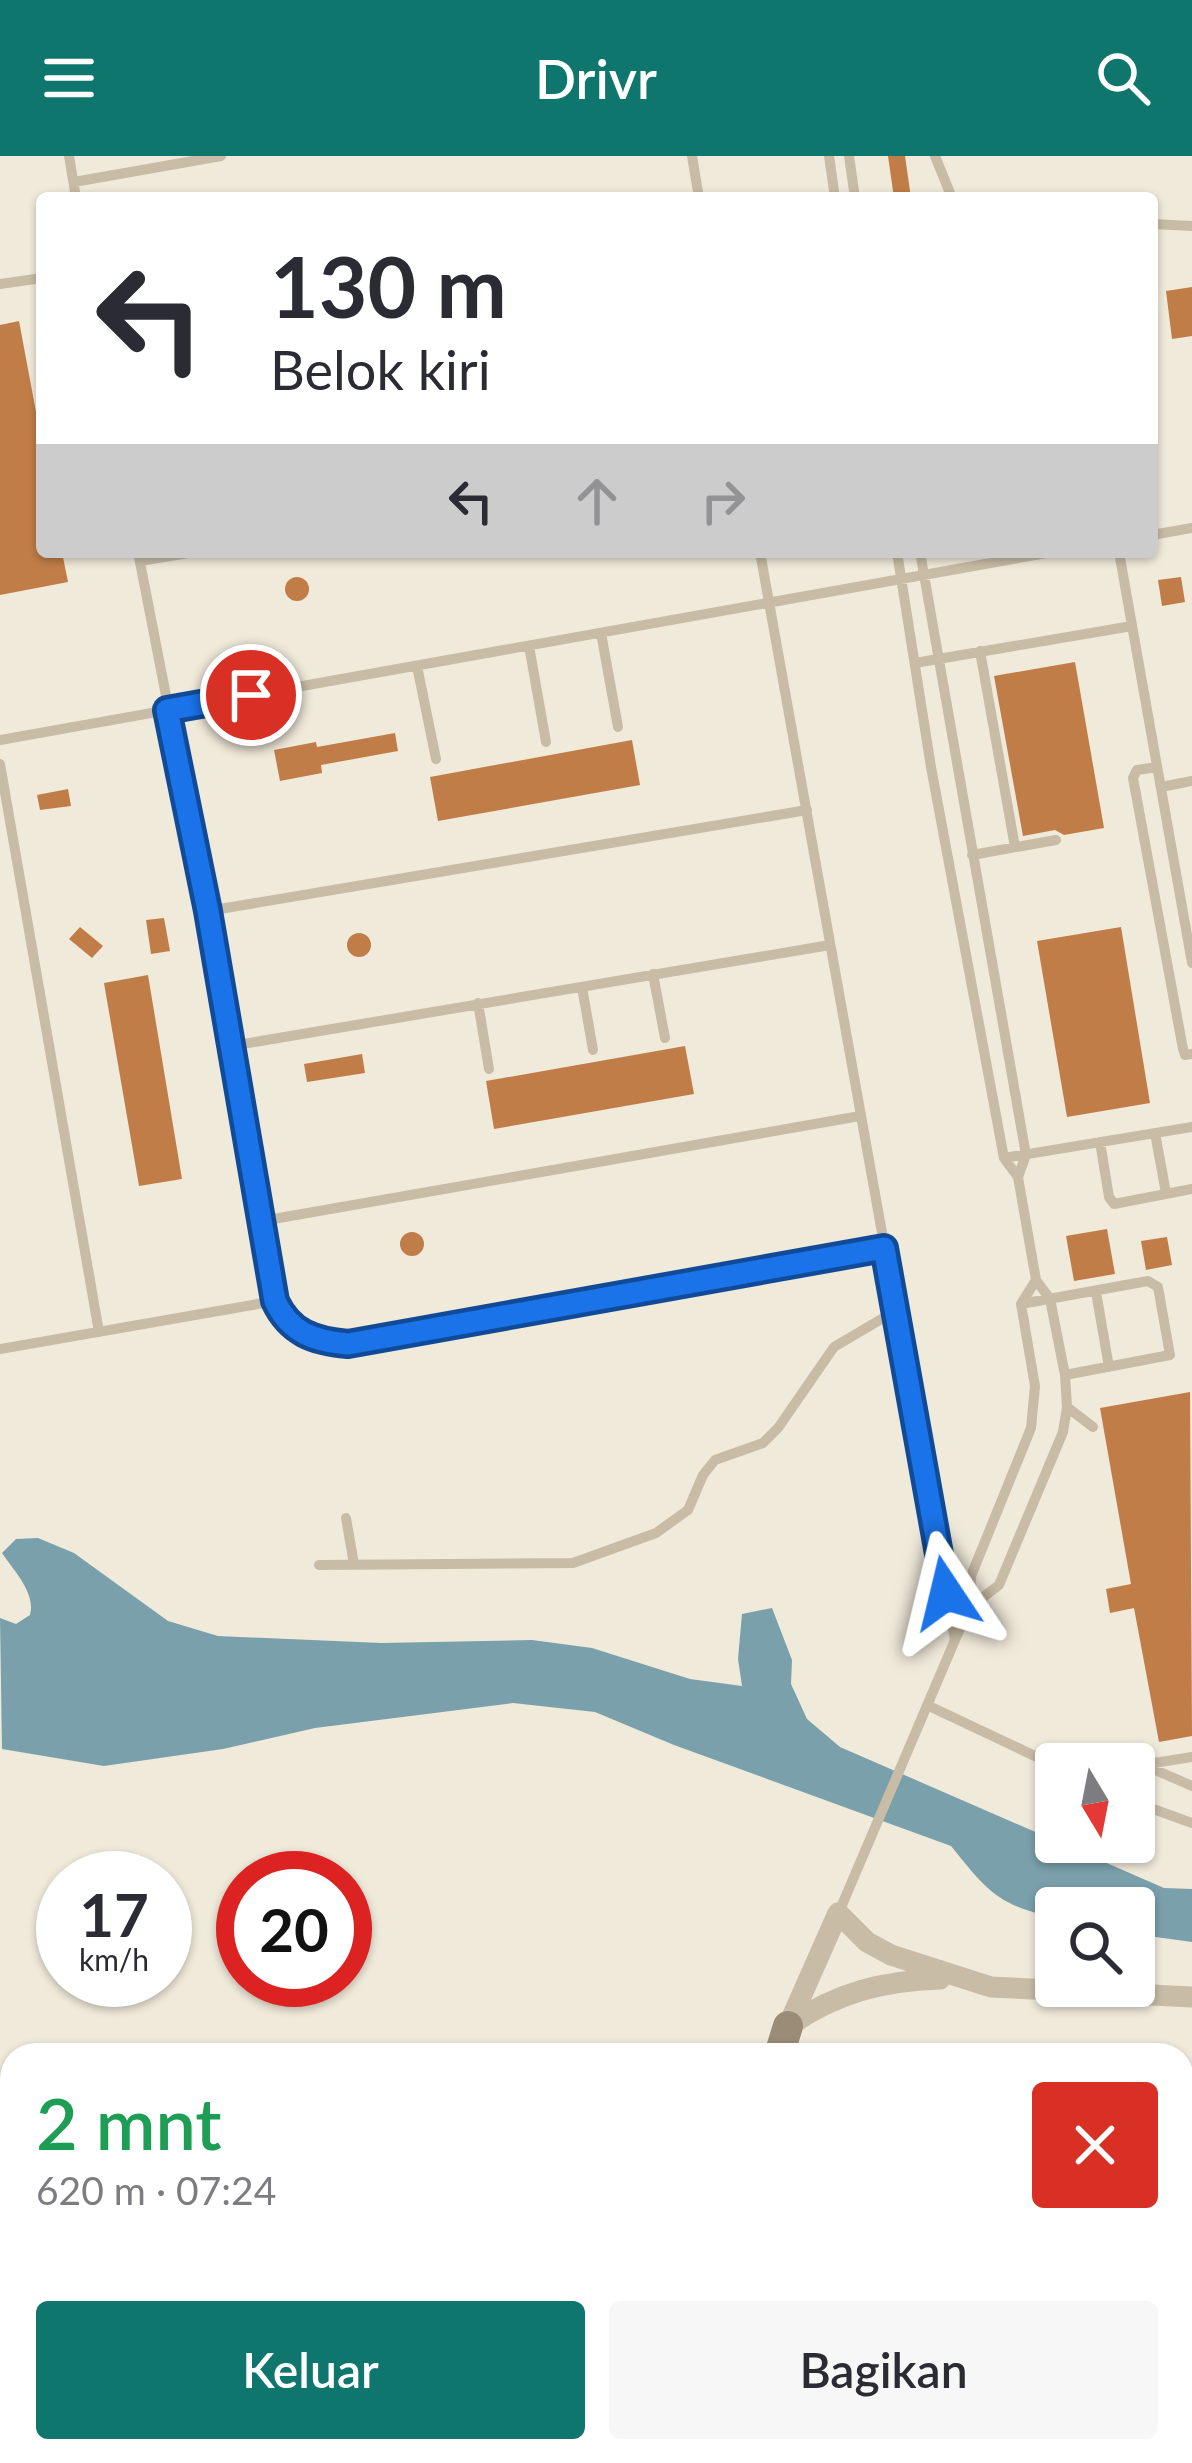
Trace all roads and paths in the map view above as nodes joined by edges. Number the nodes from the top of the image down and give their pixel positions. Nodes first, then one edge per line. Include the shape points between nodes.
1 (69, 156) edge
2 (221, 156) edge
3 (692, 156) edge
4 (829, 156) edge
5 (849, 156) edge
6 (934, 156) edge
7 (74, 182) junction
8 (75, 192) edge
9 (698, 192) edge
10 (834, 192) edge
11 (854, 192) edge
12 (949, 192) edge
13 (1158, 224) edge
14 (1192, 226) edge
15 (36, 279) edge
16 (0, 284) edge
17 (1192, 528) edge
18 (1158, 534) edge
19 (139, 558) edge
20 (761, 558) edge
21 (898, 558) edge
22 (921, 558) edge
23 (1015, 558) edge
24 (1120, 558) edge
25 (924, 573) junction
26 (902, 577) junction
27 (769, 602) junction
28 (1132, 626) junction
29 (601, 633) junction
30 (529, 646) junction
31 (980, 651) junction
32 (939, 659) junction
33 (915, 663) junction
34 (417, 666) junction
35 (167, 710) junction
36 (618, 728) dead end
37 (0, 740) edge
38 (546, 742) dead end
39 (436, 759) dead end
40 (0, 764) edge
41 (1156, 767) junction
42 (1192, 781) edge
43 (1161, 787) junction
44 (807, 810) junction
45 (1056, 840) dead end
46 (1015, 847) junction
47 (972, 855) junction
48 (208, 911) junction
49 (1190, 935) edge
50 (830, 945) junction
51 (1192, 963) edge
52 (653, 974) junction
53 (582, 987) junction
54 (478, 1003) junction
55 (665, 1038) dead end
56 (231, 1046) junction
57 (593, 1050) dead end
58 (1192, 1054) edge
59 (489, 1069) dead end
60 (860, 1116) junction
61 (1192, 1126) edge
62 (1155, 1133) junction
63 (1100, 1142) junction
64 (1026, 1155) junction
65 (1004, 1158) junction
66 (1018, 1177) junction
67 (1192, 1189) edge
68 (1166, 1193) junction
69 (262, 1221) junction
70 (884, 1248) junction
71 (1036, 1280) junction
72 (1096, 1292) junction
73 (1050, 1299) junction
74 (275, 1301) junction
75 (1021, 1304) junction
76 (895, 1311) junction
77 (99, 1332) junction
78 (0, 1349) edge
79 (1109, 1366) junction
80 (1065, 1375) junction
81 (1067, 1407) junction
82 (1094, 1427) dead end
83 (346, 1518) dead end
84 (354, 1564) junction
85 (319, 1565) dead end
86 (970, 1607) junction
87 (955, 1640) junction
88 (928, 1706) junction
89 (1035, 1756) edge
90 (1192, 1757) edge
91 (1192, 1786) edge
92 (1155, 1810) edge
93 (1192, 1823) edge
94 (838, 1913) junction
95 (953, 1978) junction
96 (1192, 1997) edge
97 (784, 2041) edge

1 - 7 lane
2 - 7 lane
3 - 9 lane
4 - 10 lane
5 - 11 lane
6 - 12 lane
7 - 8 lane
13 - 14 lane
15 - 16 lane
17 - 18 lane
19 - 35 lane
20 - 27 lane
21 - 26 lane
22 - 25 lane
23 - 25 lane
24 - 28 lane
25 - 26 lane
25 - 32 lane
26 - 27 lane
26 - 33 lane
27 - 29 lane
27 - 44 lane
28 - 31 lane
28 - 41 lane
29 - 30 lane
29 - 36 lane
30 - 34 lane
30 - 38 lane
31 - 32 lane
31 - 46 lane
32 - 33 lane
32 - 47 lane
33 - 65 lane
34 - 35 lane
34 - 39 lane
35 - 37 lane
35 - 48 lane
40 - 77 lane
41 - 43 lane
41 - 58 lane via 1133,778 1184,1054
42 - 43 lane
43 - 49 lane
44 - 48 lane
44 - 50 lane
45 - 46 lane
46 - 47 lane
47 - 64 lane
48 - 56 lane
49 - 51 lane
50 - 52 lane
50 - 60 lane
52 - 53 lane
52 - 55 lane
53 - 54 lane
53 - 57 lane
54 - 56 lane
54 - 59 lane
56 - 69 lane
60 - 69 lane
60 - 70 lane
61 - 62 lane
62 - 63 lane
62 - 68 lane
63 - 64 lane
63 - 68 lane via 1111,1202
64 - 65 lane
64 - 66 lane
65 - 66 lane
66 - 71 lane
67 - 68 lane
69 - 74 lane
70 - 74 lane via 348,1344 302,1334
70 - 76 lane
71 - 73 lane
71 - 75 lane
72 - 73 lane
72 - 79 lane
72 - 79 lane via 1154,1282 1163,1314 1170,1355
73 - 75 lane
73 - 80 lane
74 - 77 lane
75 - 86 lane via 1035,1386 1030,1428 971,1576
76 - 84 lane via 834,1347 778,1429 763,1444 715,1460 688,1510 656,1533 573,1562
76 - 87 lane
77 - 78 lane
79 - 80 lane
80 - 81 lane
81 - 82 lane
81 - 86 lane via 998,1585
83 - 84 lane
84 - 85 lane
86 - 87 lane
87 - 88 lane
88 - 89 lane
88 - 94 lane
90 - 91 lane via 1144,1765
92 - 93 lane
94 - 95 street via 867,1942
94 - 97 street
95 - 96 street via 1031,1991
95 - 97 street via 848,1992

